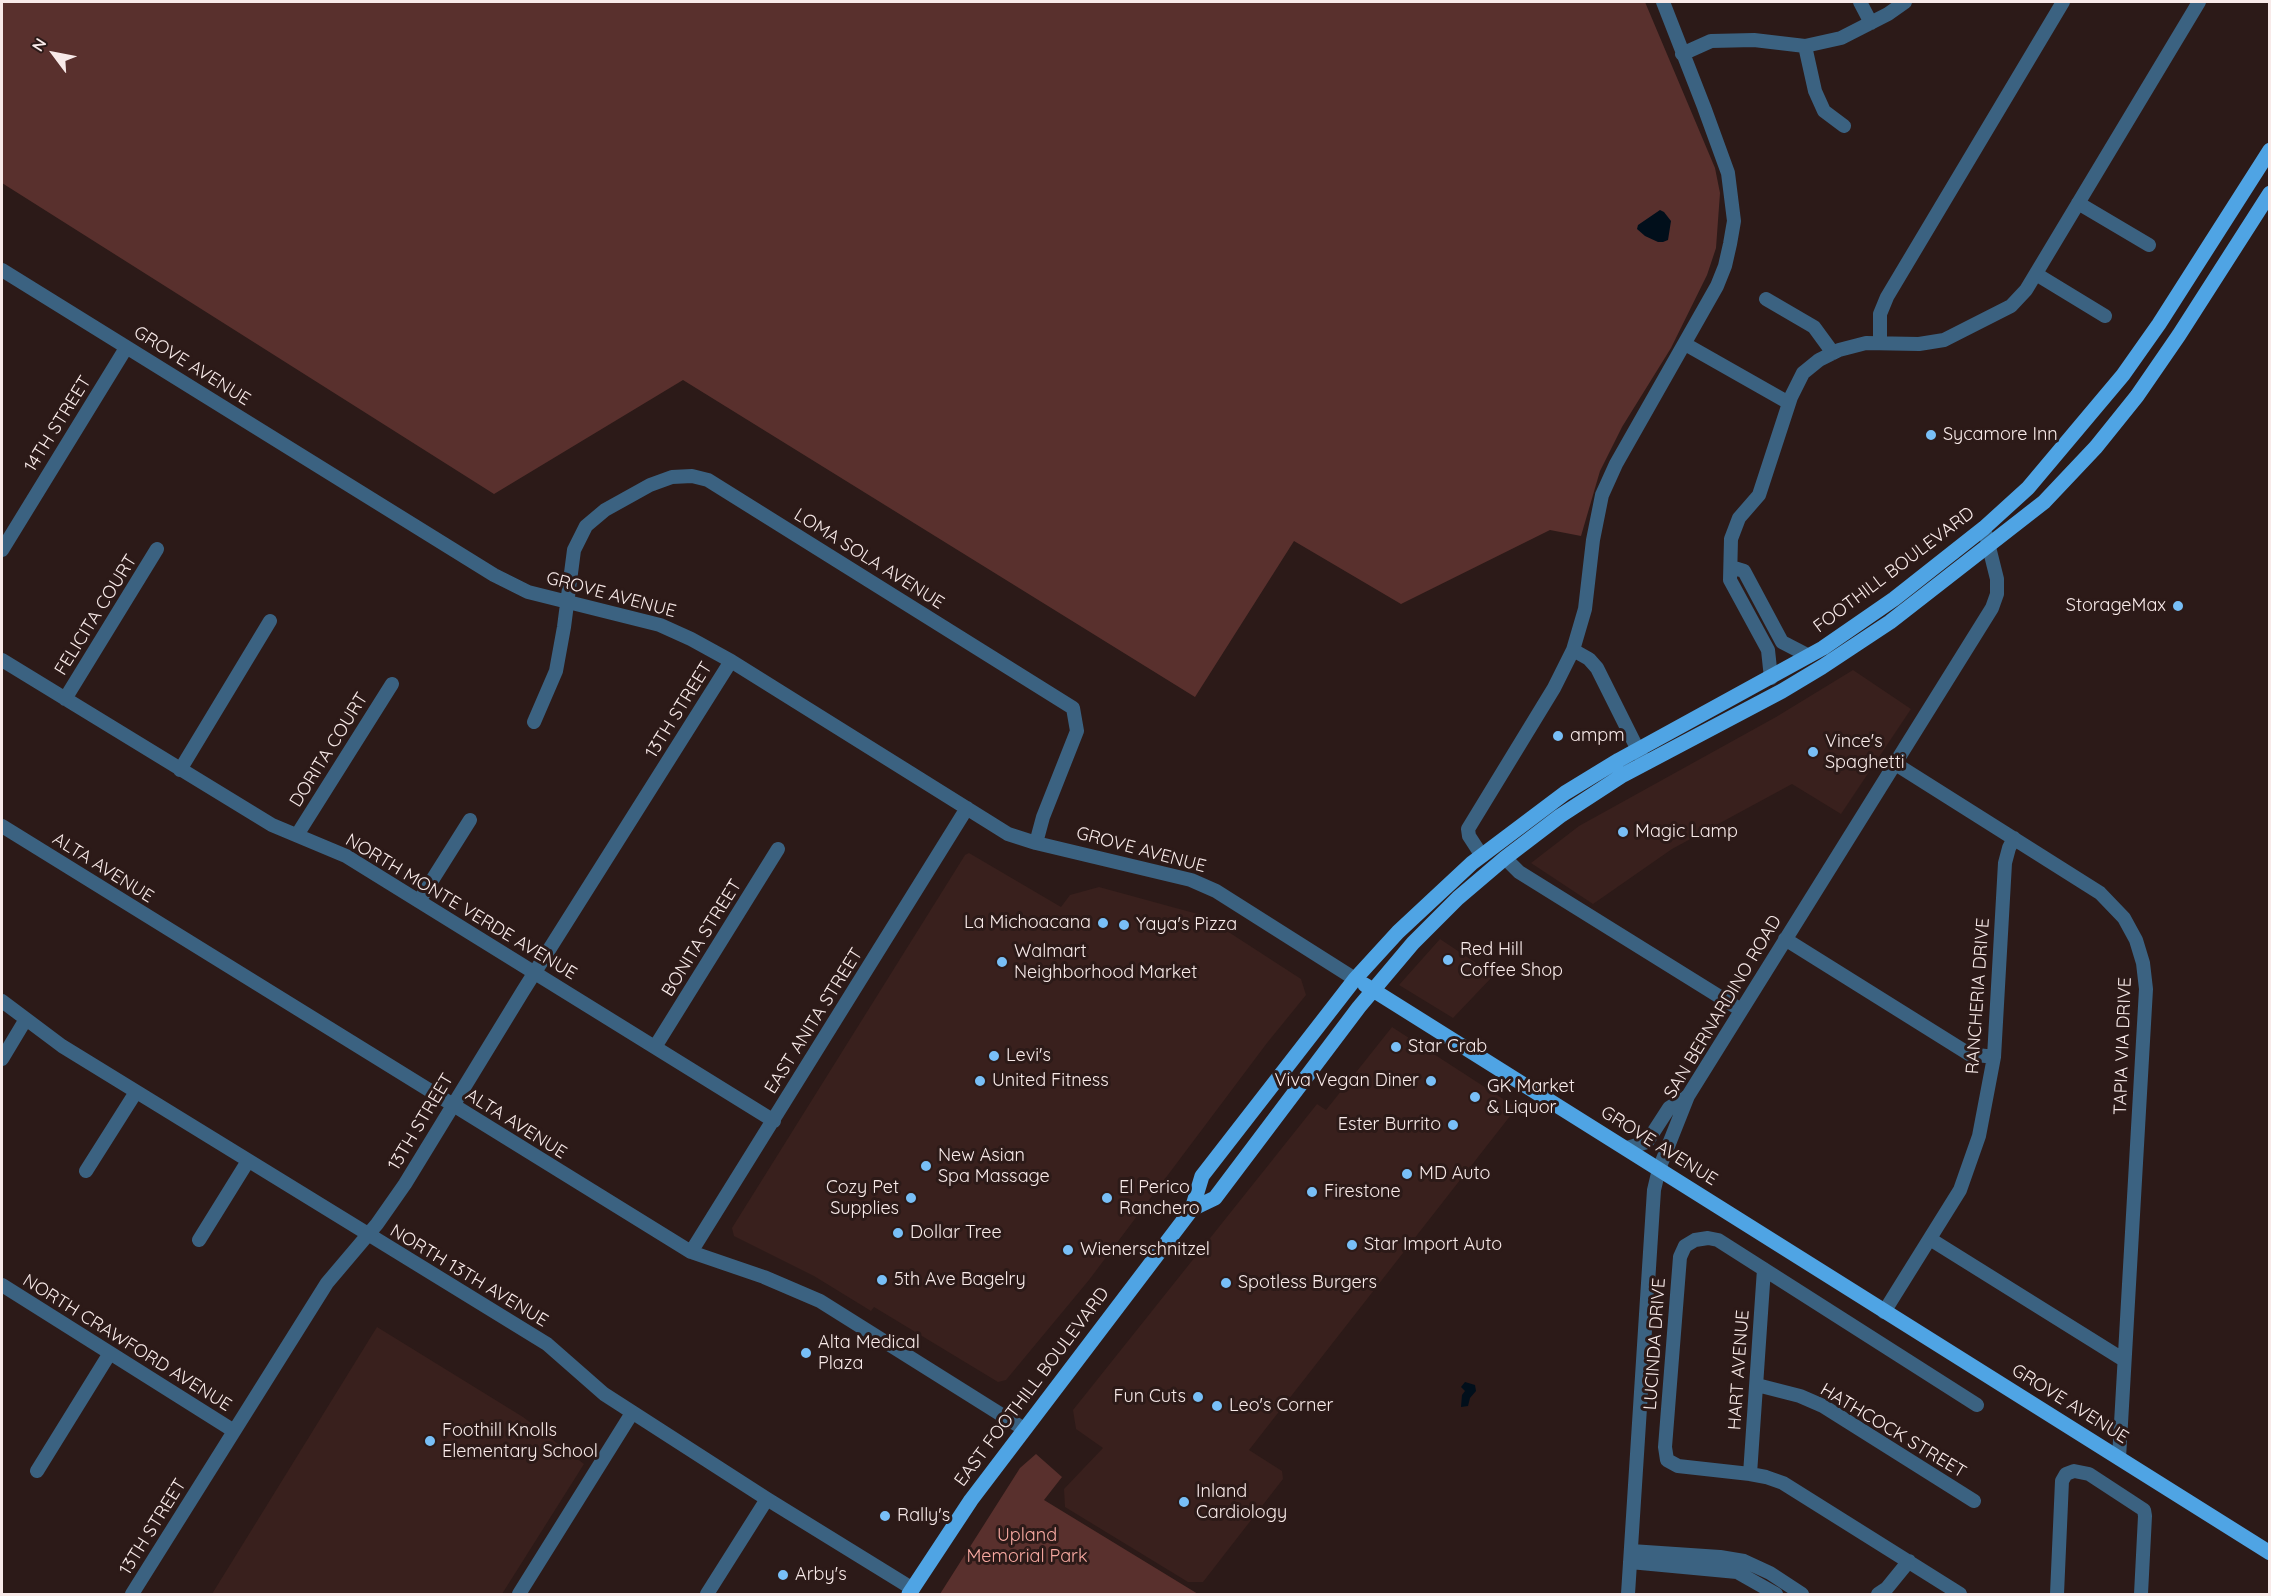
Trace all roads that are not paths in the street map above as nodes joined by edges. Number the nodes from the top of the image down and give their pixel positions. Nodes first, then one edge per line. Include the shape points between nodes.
1 (1662, 2) edge
2 (1860, 2) edge
3 (1905, 2) edge
4 (2063, 2) edge
5 (2199, 2) edge
6 (1871, 23) junction
7 (1804, 46) junction
8 (1682, 54) junction
9 (1844, 126) dead end
10 (2270, 150) edge
11 (2270, 193) edge
12 (2078, 203) junction
13 (2148, 245) dead end
14 (2, 270) edge
15 (2036, 274) junction
16 (1766, 299) dead end
17 (2105, 316) dead end
18 (1880, 343) junction
19 (1685, 344) junction
20 (126, 348) junction
21 (1833, 352) junction
22 (1789, 403) junction
23 (1984, 528) junction
24 (1990, 546) junction
25 (157, 549) dead end
26 (2, 550) edge
27 (1731, 567) junction
28 (1751, 585) junction
29 (1737, 593) junction
30 (567, 603) junction
31 (270, 621) dead end
32 (1782, 642) junction
33 (1573, 650) junction
34 (1768, 650) junction
35 (1809, 656) junction
36 (2, 660) edge
37 (731, 661) junction
38 (1772, 678) junction
39 (392, 684) dead end
40 (65, 699) junction
41 (534, 722) dead end
42 (1641, 757) junction
43 (1894, 763) junction
44 (180, 770) junction
45 (968, 808) junction
46 (470, 820) dead end
47 (2, 826) edge
48 (297, 835) junction
49 (2014, 838) junction
50 (1036, 843) junction
51 (778, 849) dead end
52 (1482, 856) junction
53 (1505, 858) junction
54 (419, 901) junction
55 (1785, 939) junction
56 (534, 973) junction
57 (1355, 979) junction
58 (1373, 990) junction
59 (2, 1001) edge
60 (1741, 1010) junction
61 (26, 1019) junction
62 (655, 1047) junction
63 (1994, 1057) junction
64 (2, 1059) edge
65 (136, 1092) junction
66 (1688, 1096) junction
67 (452, 1106) junction
68 (774, 1121) junction
69 (1627, 1149) junction
70 (248, 1161) junction
71 (1659, 1169) junction
72 (86, 1171) dead end
73 (1192, 1209) junction
74 (368, 1236) junction
75 (1930, 1239) junction
76 (199, 1240) dead end
77 (691, 1252) junction
78 (1764, 1269) junction
79 (2, 1285) edge
80 (1884, 1312) junction
81 (110, 1353) junction
82 (2124, 1360) junction
83 (1757, 1385) junction
84 (1977, 1405) dead end
85 (632, 1413) junction
86 (1024, 1429) junction
87 (234, 1431) junction
88 (2120, 1458) junction
89 (37, 1472) dead end
90 (1750, 1474) junction
91 (767, 1499) junction
92 (1974, 1501) dead end
93 (2270, 1553) edge
94 (1630, 1557) junction
95 (1909, 1561) junction
96 (911, 1592) edge
97 (132, 1594) edge
98 (519, 1594) edge
99 (707, 1594) edge
100 (1628, 1594) edge
101 (1776, 1594) edge
102 (1802, 1594) edge
103 (1878, 1594) edge
104 (1960, 1594) edge
105 (2057, 1594) edge
106 (2141, 1594) edge

1 - 8 street
2 - 6 street
3 - 6 street
4 - 18 street via 1887,297 1880,314
5 - 12 street
6 - 7 street via 1841,38
7 - 8 street via 1732,39 1711,41
7 - 9 street via 1824,111
8 - 19 street via 1724,161 1734,221 1725,266
10 - 23 main road, FOOTHILL BOULEVARD via 2123,375 2028,488
11 - 24 main road, FOOTHILL BOULEVARD via 2179,336 2096,447 2044,502
12 - 13 street
12 - 15 street
14 - 20 street, GROVE AVENUE
15 - 17 street
15 - 18 street via 2011,306 1944,340
16 - 21 street via 1814,327
18 - 21 street
19 - 22 street
19 - 33 street via 1631,436 1602,495 1586,609
20 - 26 street, 14TH STREET
20 - 30 street, GROVE AVENUE via 494,575 528,592
21 - 22 street via 1803,373
22 - 27 street via 1759,495 1739,518 1731,539
23 - 24 street, SAN BERNARDINO ROAD
23 - 35 main road, FOOTHILL BOULEVARD via 1894,599
24 - 42 main road, FOOTHILL BOULEVARD via 1890,622 1822,667 1782,691
24 - 43 street, SAN BERNARDINO ROAD via 1997,579 1992,608
25 - 40 street, FELICITA COURT
27 - 28 street via 1744,571
27 - 29 street via 1730,580
28 - 29 street
28 - 32 street
29 - 34 street
30 - 37 street, GROVE AVENUE via 660,625
30 - 41 street, LOMA SOLA AVENUE via 556,671
30 - 50 street, LOMA SOLA AVENUE via 574,550 586,526 605,510 650,485 672,477 708,480 1073,708 1077,731
31 - 44 street
32 - 34 street
32 - 35 street
33 - 42 street via 1597,668
33 - 52 street via 1543,707 1471,821 1468,836
34 - 38 street
35 - 38 main road, FOOTHILL BOULEVARD
36 - 40 street, NORTH MONTE VERDE AVENUE
37 - 45 street, GROVE AVENUE
37 - 56 street, 13TH STREET
38 - 42 main road, FOOTHILL BOULEVARD
39 - 48 street, DORITA COURT
40 - 44 street, NORTH MONTE VERDE AVENUE
42 - 52 main road, FOOTHILL BOULEVARD via 1565,793
42 - 53 main road, FOOTHILL BOULEVARD
43 - 49 street, TAPIA VIA DRIVE
43 - 55 street, SAN BERNARDINO ROAD
44 - 48 street, NORTH MONTE VERDE AVENUE via 272,825
45 - 50 street, GROVE AVENUE via 1008,834
45 - 68 street, EAST ANITA STREET
46 - 54 street
47 - 67 street, ALTA AVENUE
48 - 54 street, NORTH MONTE VERDE AVENUE via 346,856
49 - 63 street, RANCHERIA DRIVE via 2005,863
49 - 82 street, TAPIA VIA DRIVE via 2100,892 2124,918 2143,963 2146,989
50 - 57 street, GROVE AVENUE via 1191,880 1216,891
51 - 62 street, BONITA STREET
52 - 57 main road, FOOTHILL BOULEVARD via 1398,932
53 - 58 main road, FOOTHILL BOULEVARD via 1413,942
53 - 60 street via 1519,872
54 - 56 street, NORTH MONTE VERDE AVENUE
55 - 60 street, SAN BERNARDINO ROAD
55 - 63 street via 1969,1054
56 - 62 street, NORTH MONTE VERDE AVENUE
56 - 67 street, 13TH STREET
57 - 58 main road, GROVE AVENUE
57 - 73 main road, EAST FOOTHILL BOULEVARD via 1202,1176
58 - 69 main road, GROVE AVENUE
58 - 73 main road, EAST FOOTHILL BOULEVARD via 1215,1198
59 - 61 street, NORTH 13TH AVENUE
60 - 66 street, SAN BERNARDINO ROAD
61 - 64 street
61 - 65 street, NORTH 13TH AVENUE
62 - 68 street, NORTH MONTE VERDE AVENUE
63 - 75 street, RANCHERIA DRIVE via 1979,1136 1960,1190
65 - 70 street, NORTH 13TH AVENUE
65 - 72 street
66 - 69 street via 1669,1108 1647,1142
66 - 71 street, SAN BERNARDINO ROAD
67 - 74 street, 13TH STREET
67 - 77 street, ALTA AVENUE
68 - 77 street, EAST ANITA STREET
69 - 71 main road, GROVE AVENUE
70 - 74 street, NORTH 13TH AVENUE
70 - 76 street
71 - 80 main road, GROVE AVENUE
71 - 94 street, SAN BERNARDINO ROAD via 1654,1187
73 - 86 main road, EAST FOOTHILL BOULEVARD
74 - 85 street, NORTH 13TH AVENUE via 546,1344
74 - 87 street, 13TH STREET via 327,1283
75 - 80 street, RANCHERIA DRIVE
75 - 82 street
77 - 86 street, ALTA AVENUE via 820,1301
78 - 83 street, HART AVENUE
78 - 84 street, LUCINDA DRIVE
78 - 90 street, LUCINDA DRIVE via 1718,1240 1695,1240 1685,1246 1680,1257 1665,1447 1667,1460 1678,1466
79 - 81 street, NORTH CRAWFORD AVENUE
80 - 88 main road, GROVE AVENUE
81 - 87 street, NORTH CRAWFORD AVENUE
81 - 89 street
82 - 88 street, TAPIA VIA DRIVE
83 - 90 street, HART AVENUE
83 - 92 street, HATHCOCK STREET via 1822,1406
85 - 91 street, NORTH 13TH AVENUE
85 - 98 street
86 - 96 main road, EAST FOOTHILL BOULEVARD via 971,1500
87 - 97 street, 13TH STREET
88 - 93 main road, GROVE AVENUE
90 - 95 street, LUCINDA DRIVE via 1783,1483
91 - 96 street, NORTH 13TH AVENUE
91 - 99 street
94 - 100 street, SAN BERNARDINO ROAD
94 - 101 street via 1737,1572
94 - 102 street via 1720,1557 1744,1561
95 - 103 street
95 - 104 street, LUCINDA DRIVE
105 - 106 street via 2062,1481 2074,1471 2089,1474 2144,1510

